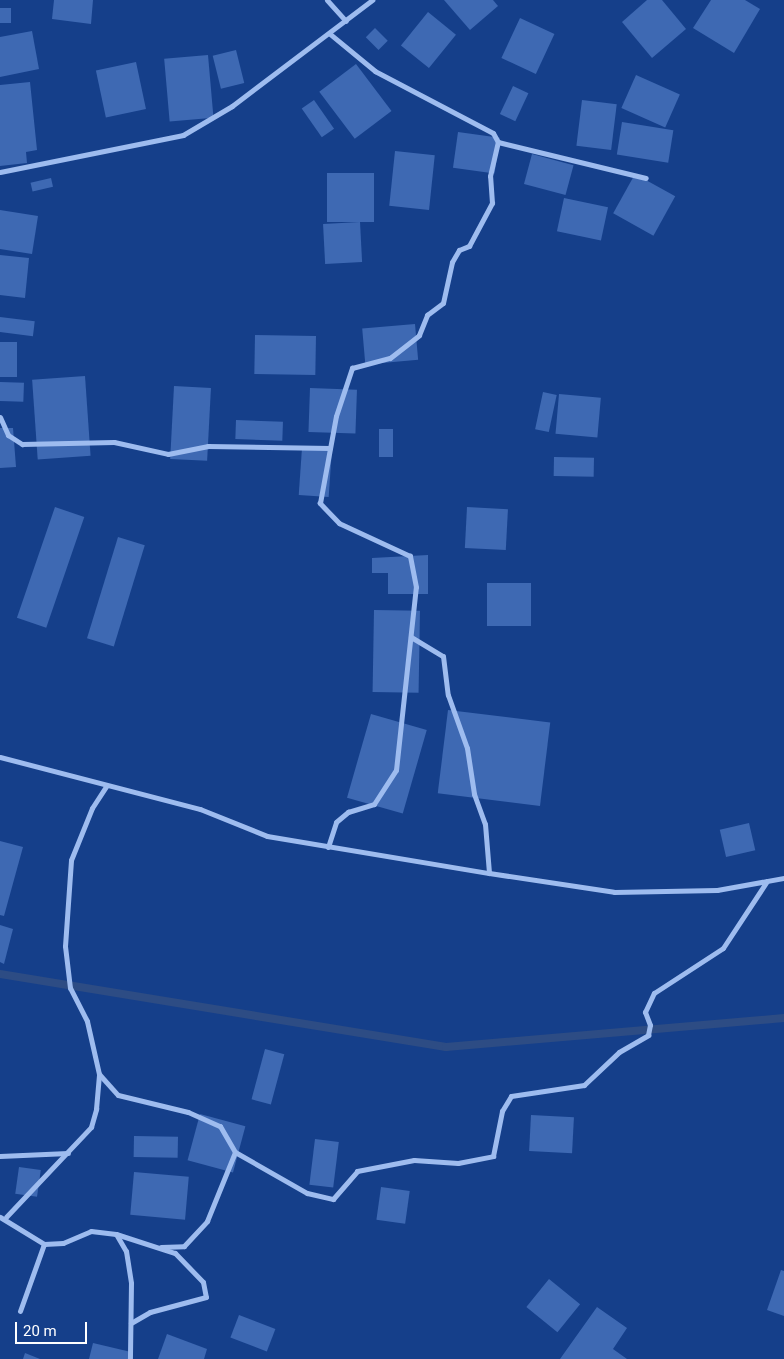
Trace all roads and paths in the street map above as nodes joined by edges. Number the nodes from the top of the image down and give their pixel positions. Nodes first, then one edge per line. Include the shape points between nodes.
1 (327, 0) edge
2 (372, 0) edge
3 (346, 21) junction
4 (330, 34) junction
5 (498, 142) junction
6 (0, 172) edge
7 (646, 178) dead end
8 (0, 417) edge
9 (330, 448) junction
10 (411, 637) junction
11 (0, 757) edge
12 (107, 785) junction
13 (328, 847) junction
14 (489, 873) junction
15 (784, 878) edge
16 (767, 881) junction
17 (99, 1074) junction
18 (235, 1152) junction
19 (68, 1154) junction
20 (0, 1156) edge
21 (3, 1217) edge
22 (116, 1234) junction
23 (44, 1244) junction
24 (158, 1248) junction
25 (20, 1311) dead end
26 (131, 1323) junction
27 (130, 1359) edge

1 - 3 street
2 - 3 street
3 - 4 street
4 - 5 street via 375,71 493,133
4 - 6 street via 232,106 183,135
5 - 7 street
5 - 9 street via 490,176 492,203 468,246 458,250 452,262 443,303 427,315 419,335 390,358 352,368
8 - 9 street via 8,435 22,444 79,446 114,442 168,454 208,446
9 - 10 street via 320,503 324,512 410,556 415,564
10 - 13 street via 396,770 374,804 348,812 336,822
10 - 14 street via 443,656 448,695 467,748 474,794 484,824
11 - 12 street
12 - 13 street via 200,809 267,836
12 - 17 street via 92,808 71,860 65,946 70,988 87,1022
13 - 14 street
14 - 16 street via 614,892 717,890
15 - 16 street
16 - 18 street via 723,948 654,993 645,1012 650,1025 648,1036 619,1052 584,1086 511,1096 502,1111 493,1156 458,1164 414,1160 357,1171 333,1199 307,1194
17 - 18 street via 118,1095 188,1112 220,1126
17 - 19 street via 91,1127
18 - 24 street via 207,1222 184,1246
19 - 20 street
19 - 21 street
21 - 23 street
22 - 23 street via 91,1231 63,1243
22 - 24 street
22 - 26 street via 126,1252
23 - 25 street
24 - 26 street via 175,1253 191,1267 203,1282 206,1298 150,1312
26 - 27 street

